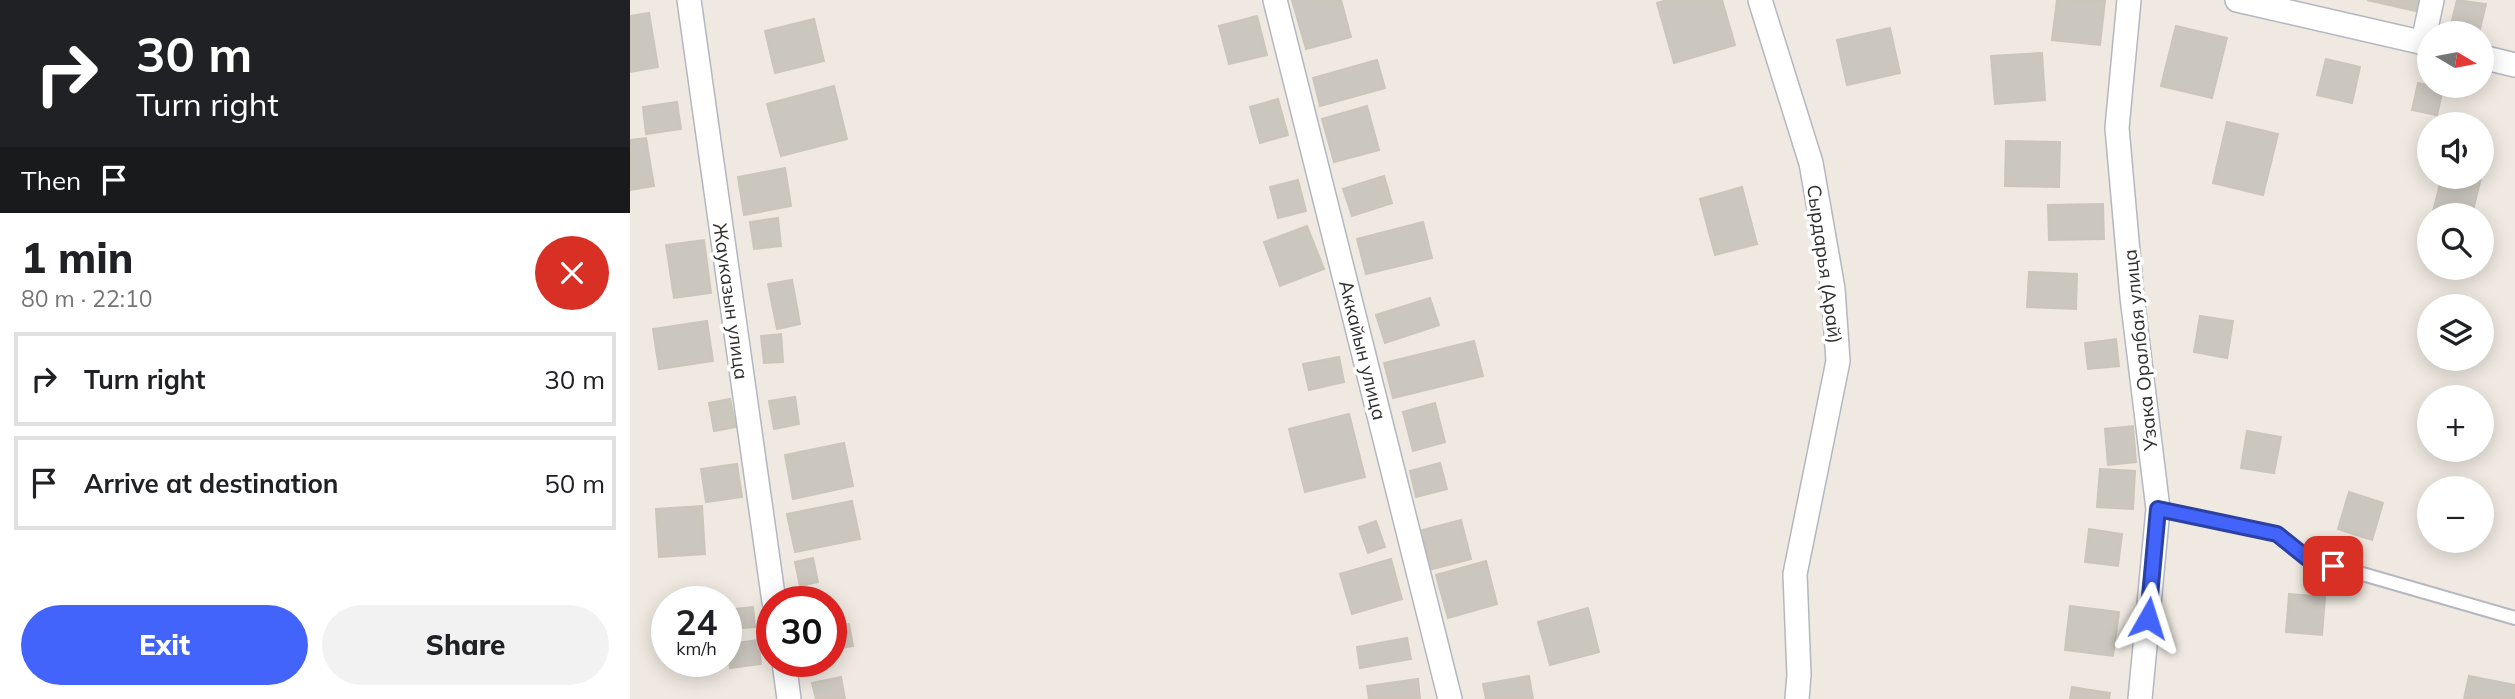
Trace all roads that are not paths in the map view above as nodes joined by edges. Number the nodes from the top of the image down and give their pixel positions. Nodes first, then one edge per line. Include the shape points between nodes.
1 (689, 0) edge
2 (1275, 0) edge
3 (1760, 0) edge
4 (2129, 0) edge
5 (2237, 0) edge
6 (2432, 0) edge
7 (2429, 21) edge
8 (2417, 41) edge
9 (2494, 60) edge
10 (2515, 65) edge
11 (2158, 509) junction
12 (772, 586) edge
13 (2515, 618) edge
14 (785, 677) edge
15 (789, 699) edge
16 (1450, 699) edge
17 (1797, 699) edge
18 (2140, 699) edge

1 - 12 street, Жауказын улица
2 - 16 street, Аккайын улица
3 - 17 street, Сырдарья (Арай) via 1811,163 1833,289 1838,361 1795,574
4 - 11 street, Узака Оралбая улица via 2117,128
5 - 8 street
6 - 7 street
9 - 10 street
11 - 13 lane via 2277,534 2307,558
11 - 18 street, Узака Оралбая улица
14 - 15 street

